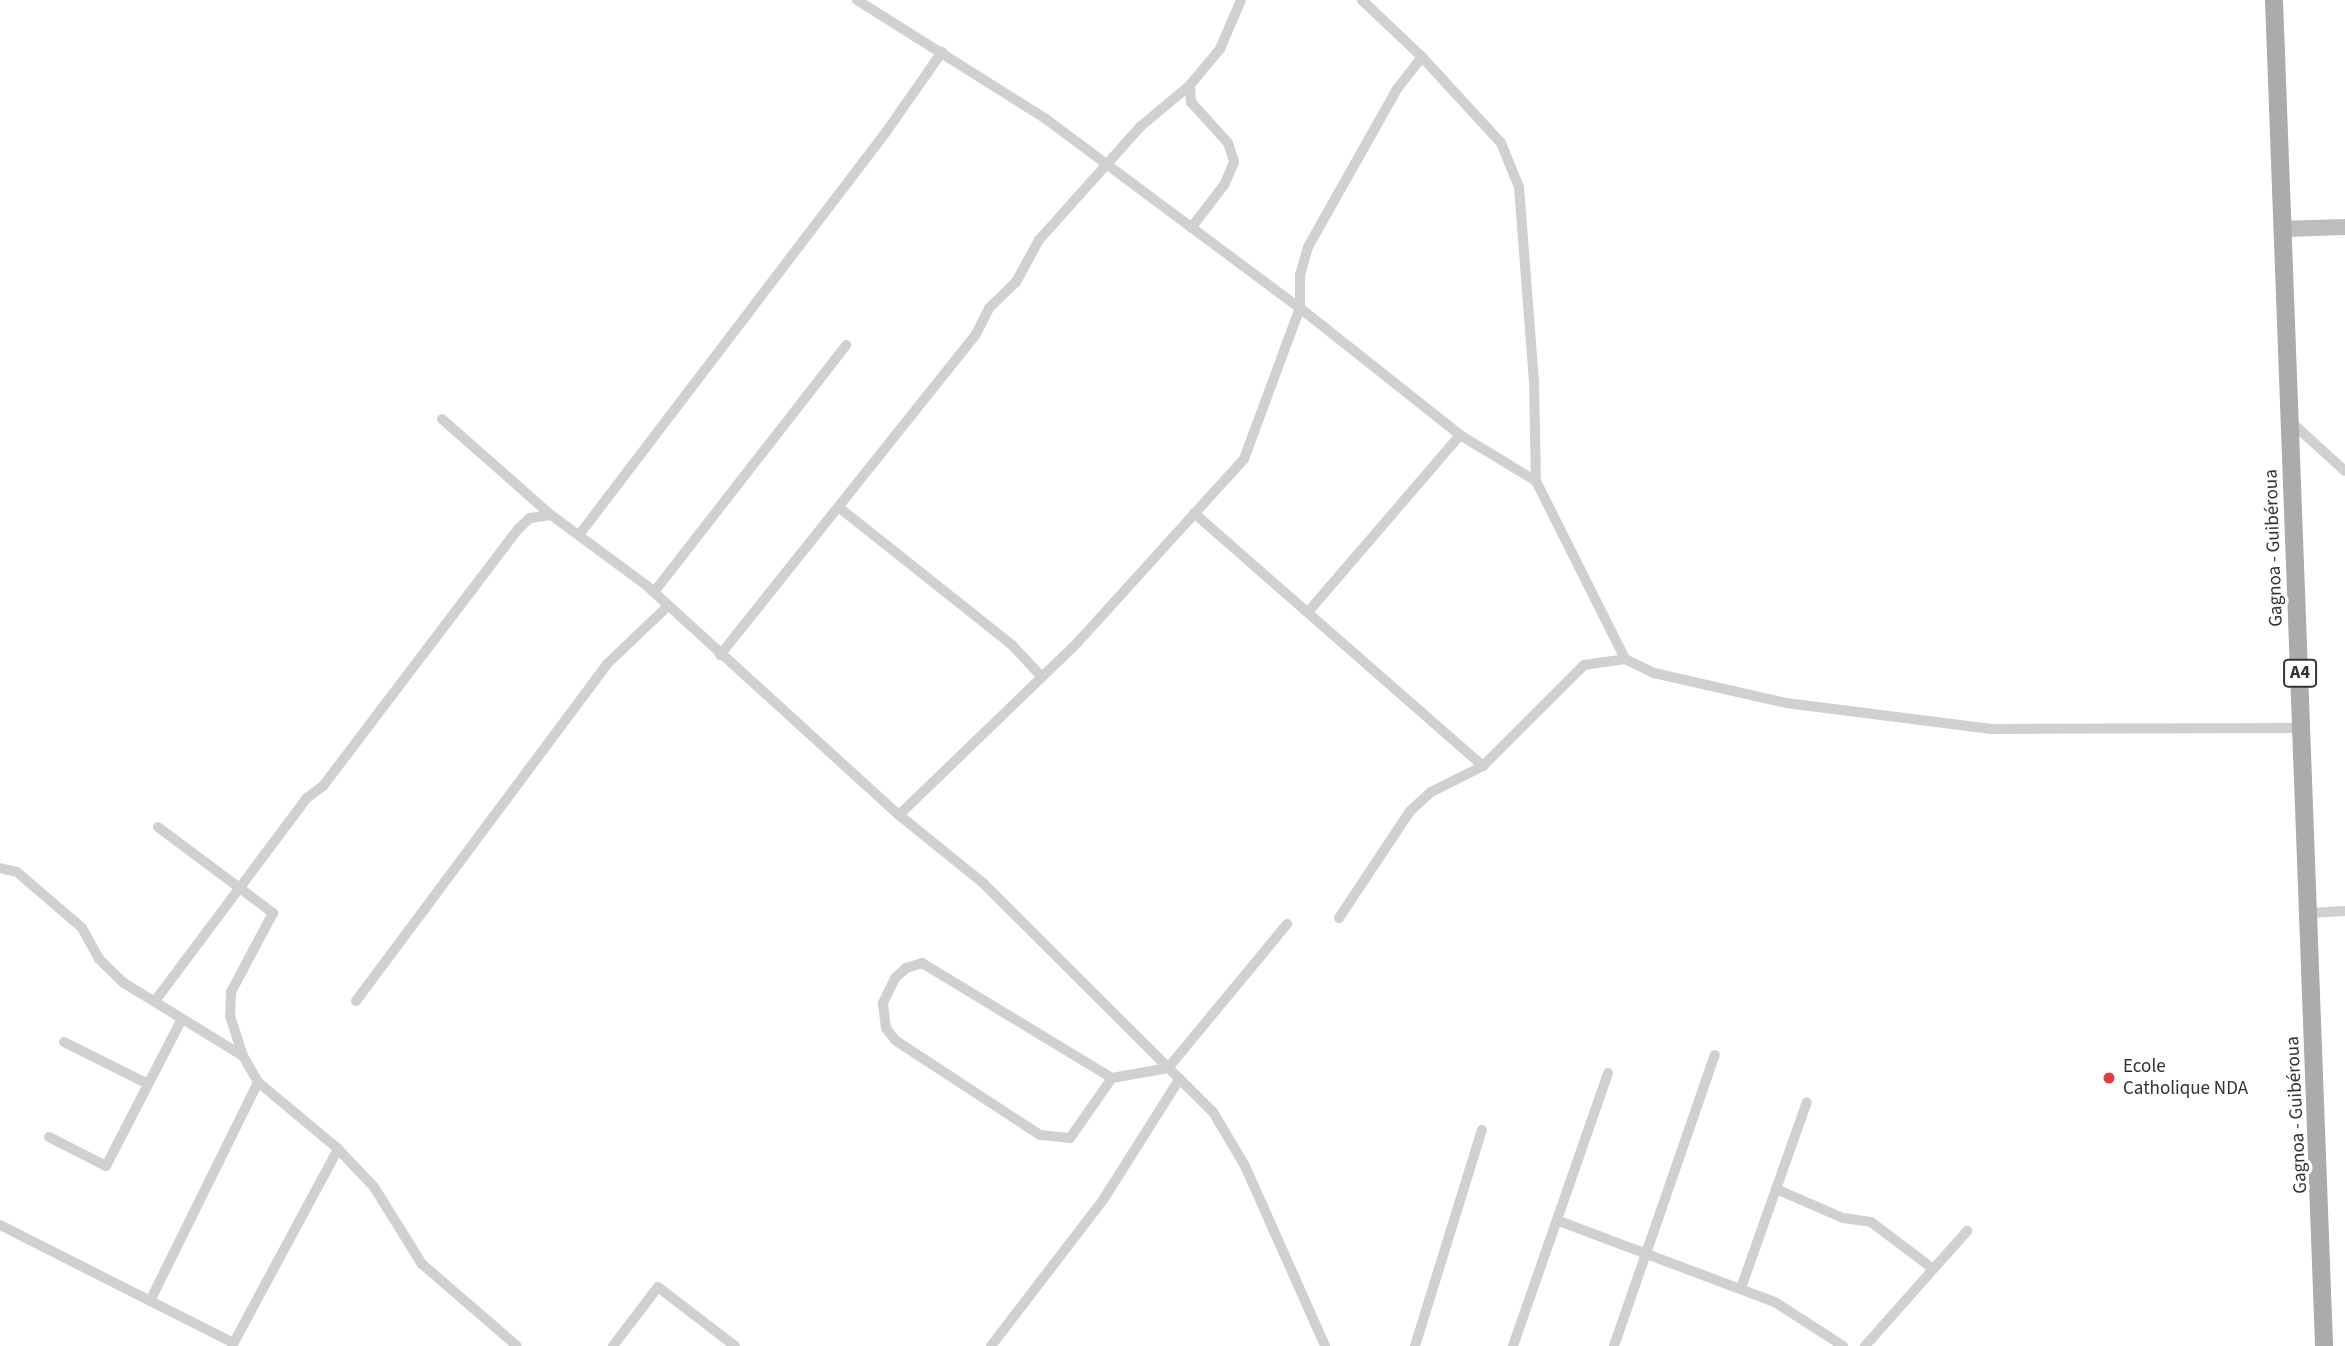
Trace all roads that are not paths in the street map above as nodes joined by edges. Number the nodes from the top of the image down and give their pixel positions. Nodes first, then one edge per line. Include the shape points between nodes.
1 (857, 0) edge
2 (1241, 0) edge
3 (1362, 0) edge
4 (2274, 0) edge
5 (942, 52) junction
6 (1422, 57) junction
7 (1190, 85) junction
8 (1104, 166) junction
9 (2345, 227) edge
10 (1191, 228) junction
11 (2281, 229) junction
12 (1300, 308) junction
13 (846, 345) dead end
14 (442, 419) dead end
15 (2291, 421) junction
16 (1460, 435) junction
17 (2345, 471) edge
18 (1536, 481) junction
19 (841, 509) junction
20 (1194, 513) junction
21 (551, 515) junction
22 (579, 535) junction
23 (654, 593) junction
24 (668, 606) junction
25 (1308, 612) junction
26 (720, 655) junction
27 (1625, 659) junction
28 (1040, 674) junction
29 (2302, 728) junction
30 (1483, 766) junction
31 (899, 815) junction
32 (158, 827) dead end
33 (0, 868) edge
34 (240, 887) junction
35 (2345, 911) edge
36 (2309, 913) junction
37 (1339, 918) dead end
38 (1287, 924) dead end
39 (155, 1001) junction
40 (356, 1001) dead end
41 (182, 1019) junction
42 (64, 1042) dead end
43 (1716, 1055) dead end
44 (243, 1056) junction
45 (1168, 1068) junction
46 (1608, 1073) dead end
47 (1112, 1079) junction
48 (1179, 1080) junction
49 (258, 1082) junction
50 (148, 1084) junction
51 (1807, 1102) dead end
52 (1482, 1130) dead end
53 (49, 1137) dead end
54 (338, 1149) junction
55 (1776, 1189) junction
56 (1559, 1221) junction
57 (0, 1225) edge
58 (1967, 1231) dead end
59 (1649, 1254) junction
60 (1932, 1268) junction
61 (1741, 1288) junction
62 (150, 1301) junction
63 (233, 1344) edge
64 (510, 1344) edge
65 (613, 1346) edge
66 (735, 1346) edge
67 (991, 1346) edge
68 (1325, 1346) edge
69 (1415, 1346) edge
70 (1513, 1346) edge
71 (1614, 1346) edge
72 (1843, 1346) edge
73 (1865, 1346) edge
74 (2325, 1346) edge

1 - 5 street
2 - 7 street via 1220,49
3 - 6 street
4 - 11 main road, Gagnoa - Guibéroua / A4
5 - 8 street via 1046,119
5 - 22 street
6 - 12 street via 1396,89 1308,247 1300,275
6 - 18 street via 1501,143 1519,187 1534,381
7 - 8 street via 1170,98
7 - 10 street via 1191,102 1228,143 1234,162 1224,185
8 - 10 street
8 - 19 street via 1039,240 1016,282 989,308 975,336
9 - 11 street
10 - 12 street
11 - 15 main road, Gagnoa - Guibéroua / A4
12 - 16 street
12 - 20 street via 1244,458
13 - 23 street
14 - 21 street
15 - 17 street
15 - 29 main road, Gagnoa - Guibéroua / A4
16 - 18 street
16 - 25 street
18 - 27 street
19 - 26 street
19 - 28 street via 1012,645
20 - 25 street
20 - 28 street via 1078,642
21 - 22 street
21 - 34 street via 530,518 519,529 463,607 419,654 323,786 307,797
22 - 23 street
23 - 24 street
24 - 26 street
24 - 40 street via 607,664
25 - 30 street
26 - 31 street
27 - 29 street via 1654,673 1786,703 1993,729
27 - 30 street via 1577,671
28 - 31 street
29 - 36 main road, Gagnoa - Guibéroua / A4
30 - 37 street via 1431,792 1410,811
31 - 45 street via 1042,938
32 - 34 street
33 - 39 street via 17,872 82,928 99,959 124,983
34 - 39 street
34 - 44 street via 273,912 231,992 230,1016
35 - 36 street
36 - 74 main road, Gagnoa - Guibéroua / A4
38 - 45 street
39 - 41 street
41 - 44 street
41 - 50 street
42 - 50 street
43 - 59 street
44 - 49 street
45 - 47 street
45 - 48 street
46 - 56 street
47 - 47 street via 1070,1138 1040,1135 895,1040 886,1028 883,1003 906,968 930,965
48 - 67 street via 1102,1200
48 - 68 street via 1213,1112 1245,1166
49 - 54 street
49 - 62 street
50 - 53 street via 106,1166
51 - 55 street
52 - 69 street
54 - 63 street
54 - 64 street via 374,1187 422,1264
55 - 60 street via 1843,1218 1871,1222
55 - 61 street
56 - 59 street
56 - 70 street
57 - 62 street
58 - 60 street
59 - 61 street
59 - 71 street
60 - 73 street
61 - 72 street via 1801,1316
62 - 63 street
65 - 66 street via 658,1287

